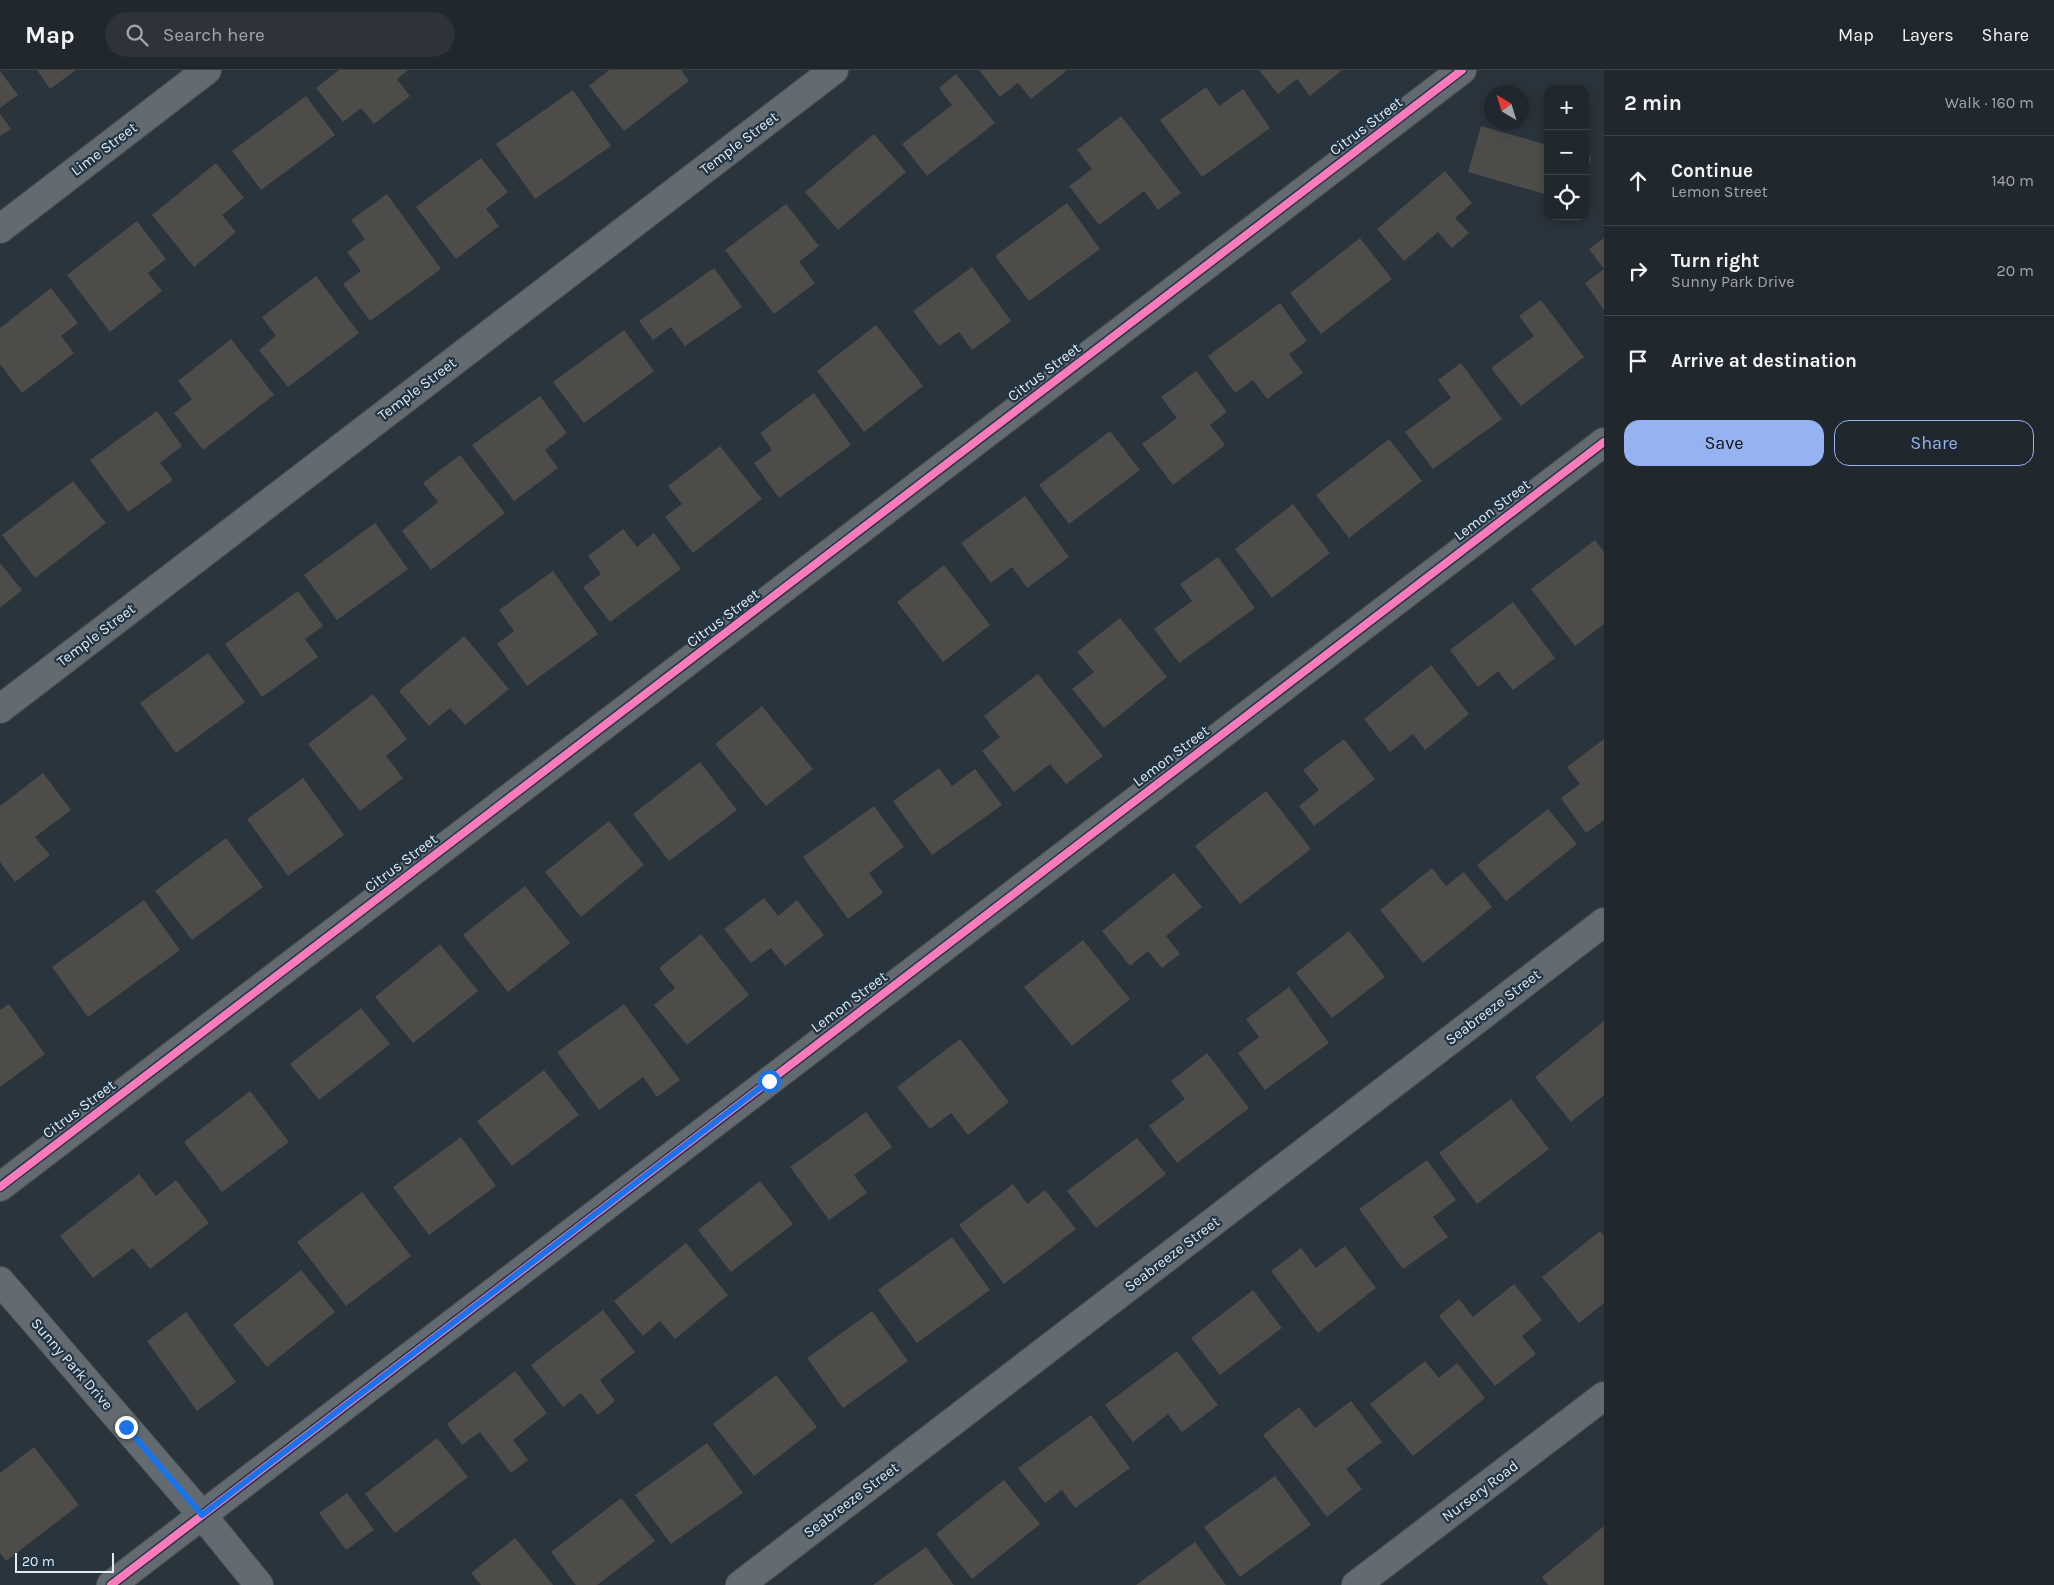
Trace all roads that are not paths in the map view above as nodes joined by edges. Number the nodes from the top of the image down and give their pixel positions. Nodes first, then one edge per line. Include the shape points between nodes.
1 (207, 70) edge
2 (834, 70) edge
3 (1462, 70) edge
4 (0, 228) edge
5 (1604, 442) edge
6 (0, 708) edge
7 (1604, 922) edge
8 (0, 1187) edge
9 (0, 1281) edge
10 (1604, 1396) edge
11 (202, 1515) junction
12 (111, 1585) edge
13 (259, 1585) edge
14 (740, 1585) edge
15 (1356, 1585) edge

1 - 4 street, Lime Street
2 - 6 street, Temple Street
3 - 8 street, Citrus Street
5 - 11 street, Lemon Street
7 - 14 street, Seabreeze Street
9 - 11 street, Sunny Park Drive
10 - 15 street, Nursery Road
11 - 12 street, Lemon Street
11 - 13 street, Sunny Park Drive

